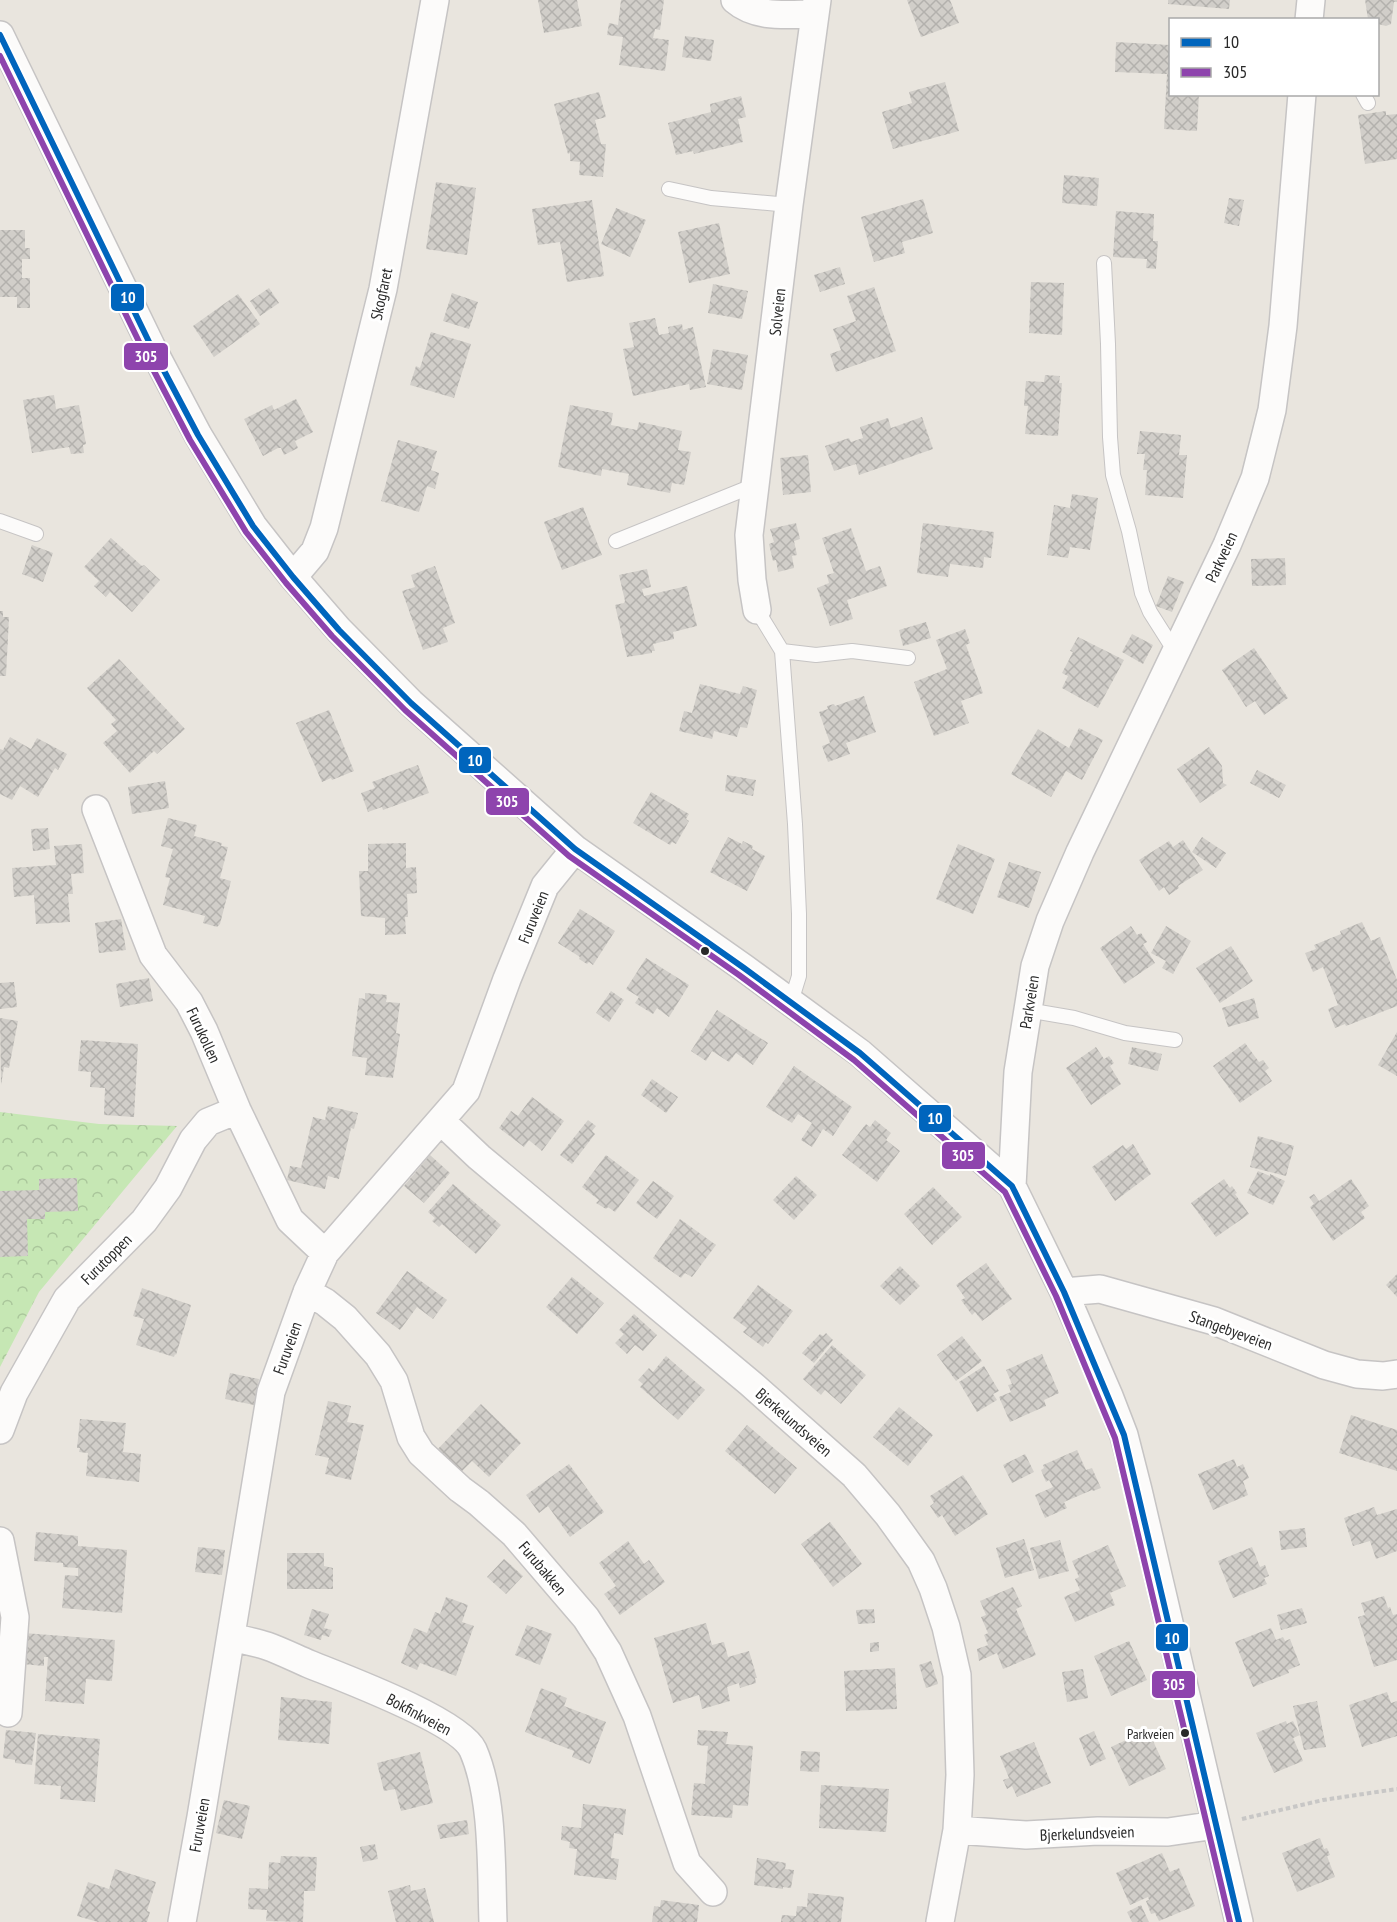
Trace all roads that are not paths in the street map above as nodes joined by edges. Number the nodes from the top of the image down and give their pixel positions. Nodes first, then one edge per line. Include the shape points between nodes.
1 (435, 0) edge
2 (735, 0) edge
3 (1312, 0) edge
4 (816, 7) edge
5 (1309, 18) edge
6 (1322, 18) edge
7 (1, 40) edge
8 (1302, 96) edge
9 (669, 189) dead end
10 (789, 205) junction
11 (1104, 263) dead end
12 (755, 485) junction
13 (0, 521) edge
14 (36, 534) dead end
15 (616, 541) dead end
16 (293, 578) junction
17 (758, 610) joint
18 (1178, 648) junction
19 (782, 651) junction
20 (908, 658) dead end
21 (96, 809) dead end
22 (575, 849) junction
23 (791, 1002) junction
24 (1027, 1010) junction
25 (1175, 1040) dead end
26 (237, 1110) junction
27 (441, 1121) junction
28 (1012, 1186) junction
29 (325, 1253) junction
30 (307, 1292) junction
31 (1064, 1292) junction
32 (1397, 1374) edge
33 (0, 1430) edge
34 (2, 1558) edge
35 (231, 1637) junction
36 (8, 1713) dead end
37 (1215, 1826) junction
38 (957, 1830) junction
39 (713, 1892) dead end
40 (182, 1922) edge
41 (493, 1922) edge
42 (940, 1922) edge
43 (1239, 1922) edge

1 - 16 street, Skogfaret via 380,300 324,528 315,551
2 - 4 street, Solveien via 752,12 773,14
3 - 5 street
3 - 6 lane
4 - 10 street, Solveien
7 - 16 street via 198,435 253,526
8 - 18 street, Parkveien via 1283,326 1272,410 1255,478
9 - 10 lane via 711,198
10 - 12 street, Solveien
11 - 18 lane via 1113,475 1146,603 1162,633
12 - 15 lane
12 - 17 street, Solveien via 749,535
13 - 14 lane
16 - 22 street via 411,703
17 - 19 lane
18 - 24 street, Parkveien via 1050,921 1035,966
19 - 20 lane via 816,655 852,651
19 - 23 lane via 799,914 799,976
21 - 26 street, Furukollen via 153,955 189,1002
22 - 23 street
22 - 27 street, Furuveien via 545,886 466,1091
23 - 28 street via 860,1053
24 - 25 lane via 1125,1033
24 - 28 street, Parkveien via 1018,1072
26 - 29 street, Furukollen via 290,1220
26 - 33 street, Furutoppen via 208,1122 144,1221 67,1299 14,1393
27 - 29 street, Furuveien
27 - 38 street, Bjerkelundsveien via 750,1383 854,1475 888,1515 921,1561 933,1588 957,1675
28 - 31 street, Parkveien
29 - 30 street, Furuveien
30 - 35 street, Furuveien via 271,1392
30 - 39 street, Furubakken via 345,1318 378,1355 394,1381 411,1437 421,1453 514,1534 586,1618 608,1652 637,1716 687,1863
31 - 32 street, Stangebyeveien via 1100,1289 1214,1321 1335,1368 1383,1377
31 - 37 street, Parkveien via 1124,1435
34 - 36 street via 15,1617
35 - 40 street, Furuveien
35 - 41 street, Bokfinkveien via 265,1646 359,1683 453,1730 472,1747 482,1775 490,1836
37 - 38 street, Bjerkelundsveien via 1168,1832 1026,1835
37 - 43 street, Parkveien
38 - 42 street, Bjerkelundsveien

